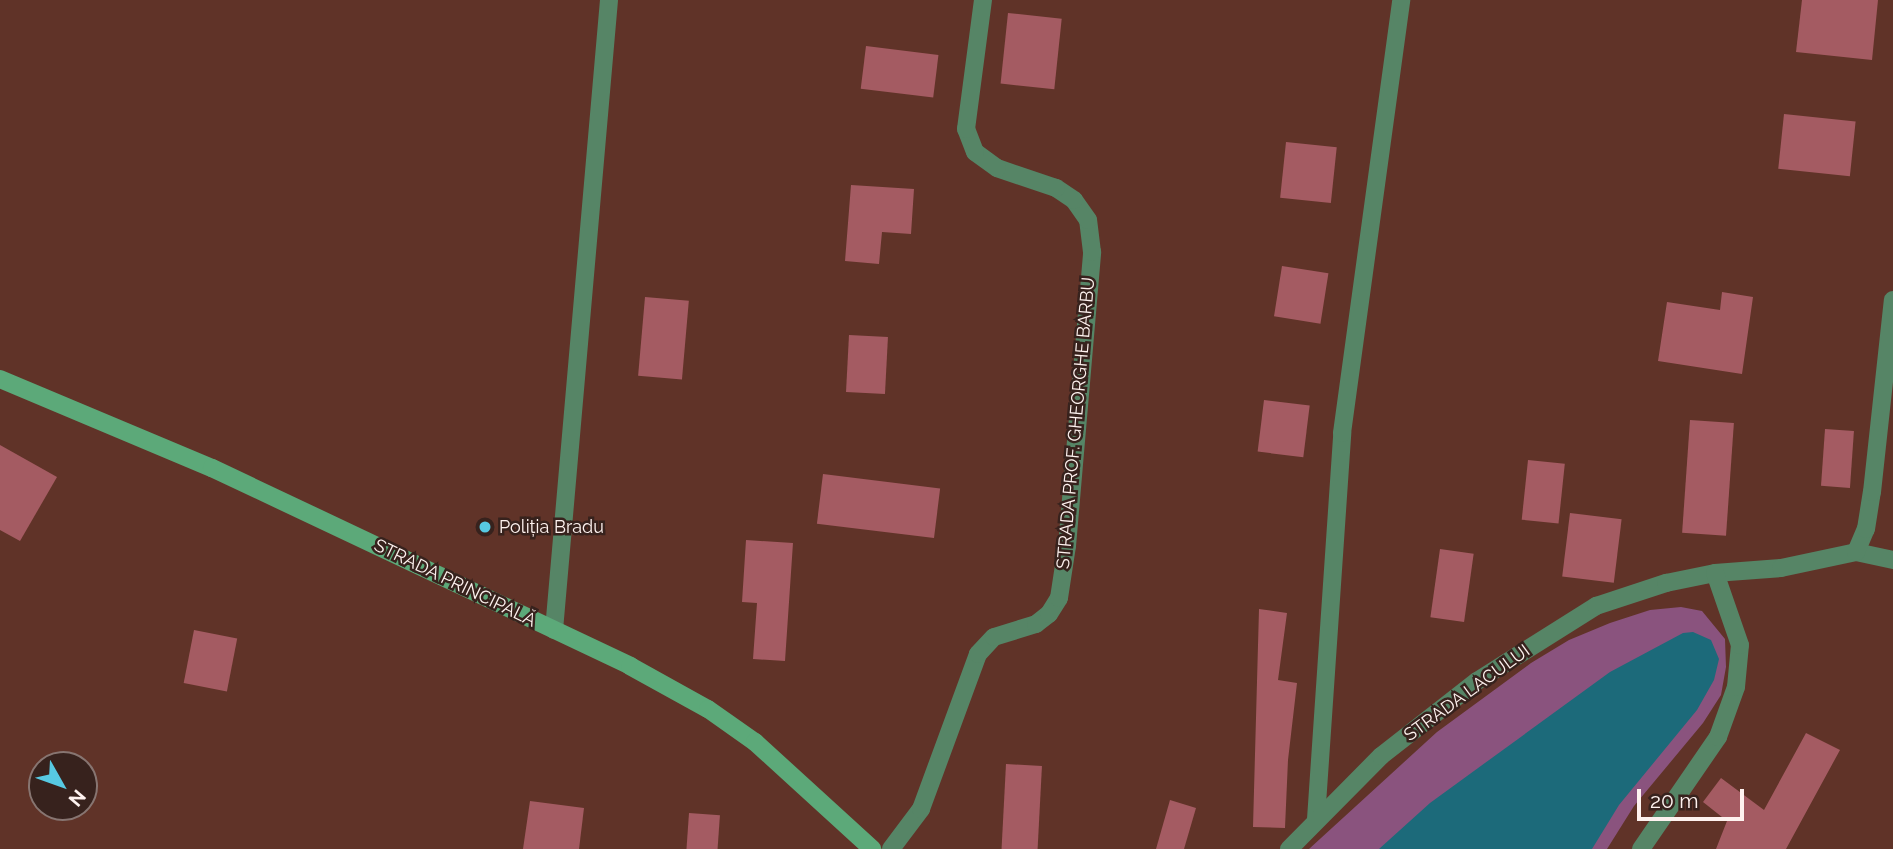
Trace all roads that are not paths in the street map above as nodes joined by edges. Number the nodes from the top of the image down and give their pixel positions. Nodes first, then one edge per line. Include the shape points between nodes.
1 (609, 0) edge
2 (983, 0) edge
3 (1401, 0) edge
4 (1893, 300) edge
5 (0, 379) edge
6 (1856, 552) junction
7 (1893, 560) edge
8 (1715, 573) junction
9 (554, 631) junction
10 (1316, 820) junction
11 (872, 849) edge
12 (891, 849) edge
13 (1289, 849) edge
14 (1641, 849) edge

1 - 9 street
2 - 12 street, STRADA PROF. GHEORGHE BARBU via 966,129 975,152 997,168 1056,188 1074,201 1088,220 1092,252 1067,546 1059,598 1049,614 1036,624 994,637 978,654 921,808
3 - 10 street via 1342,433
4 - 6 street via 1872,492 1866,529
5 - 9 main road, STRADA PRINCIPALĂ via 212,468
6 - 7 street
6 - 8 street, STRADA LACULUI via 1781,568
8 - 10 street, STRADA LACULUI via 1667,583 1596,607 1559,629 1477,681 1381,756
8 - 14 street via 1740,645 1736,687 1718,737
9 - 11 main road, STRADA PRINCIPALĂ via 708,709 785,767
10 - 13 street, STRADA LACULUI

